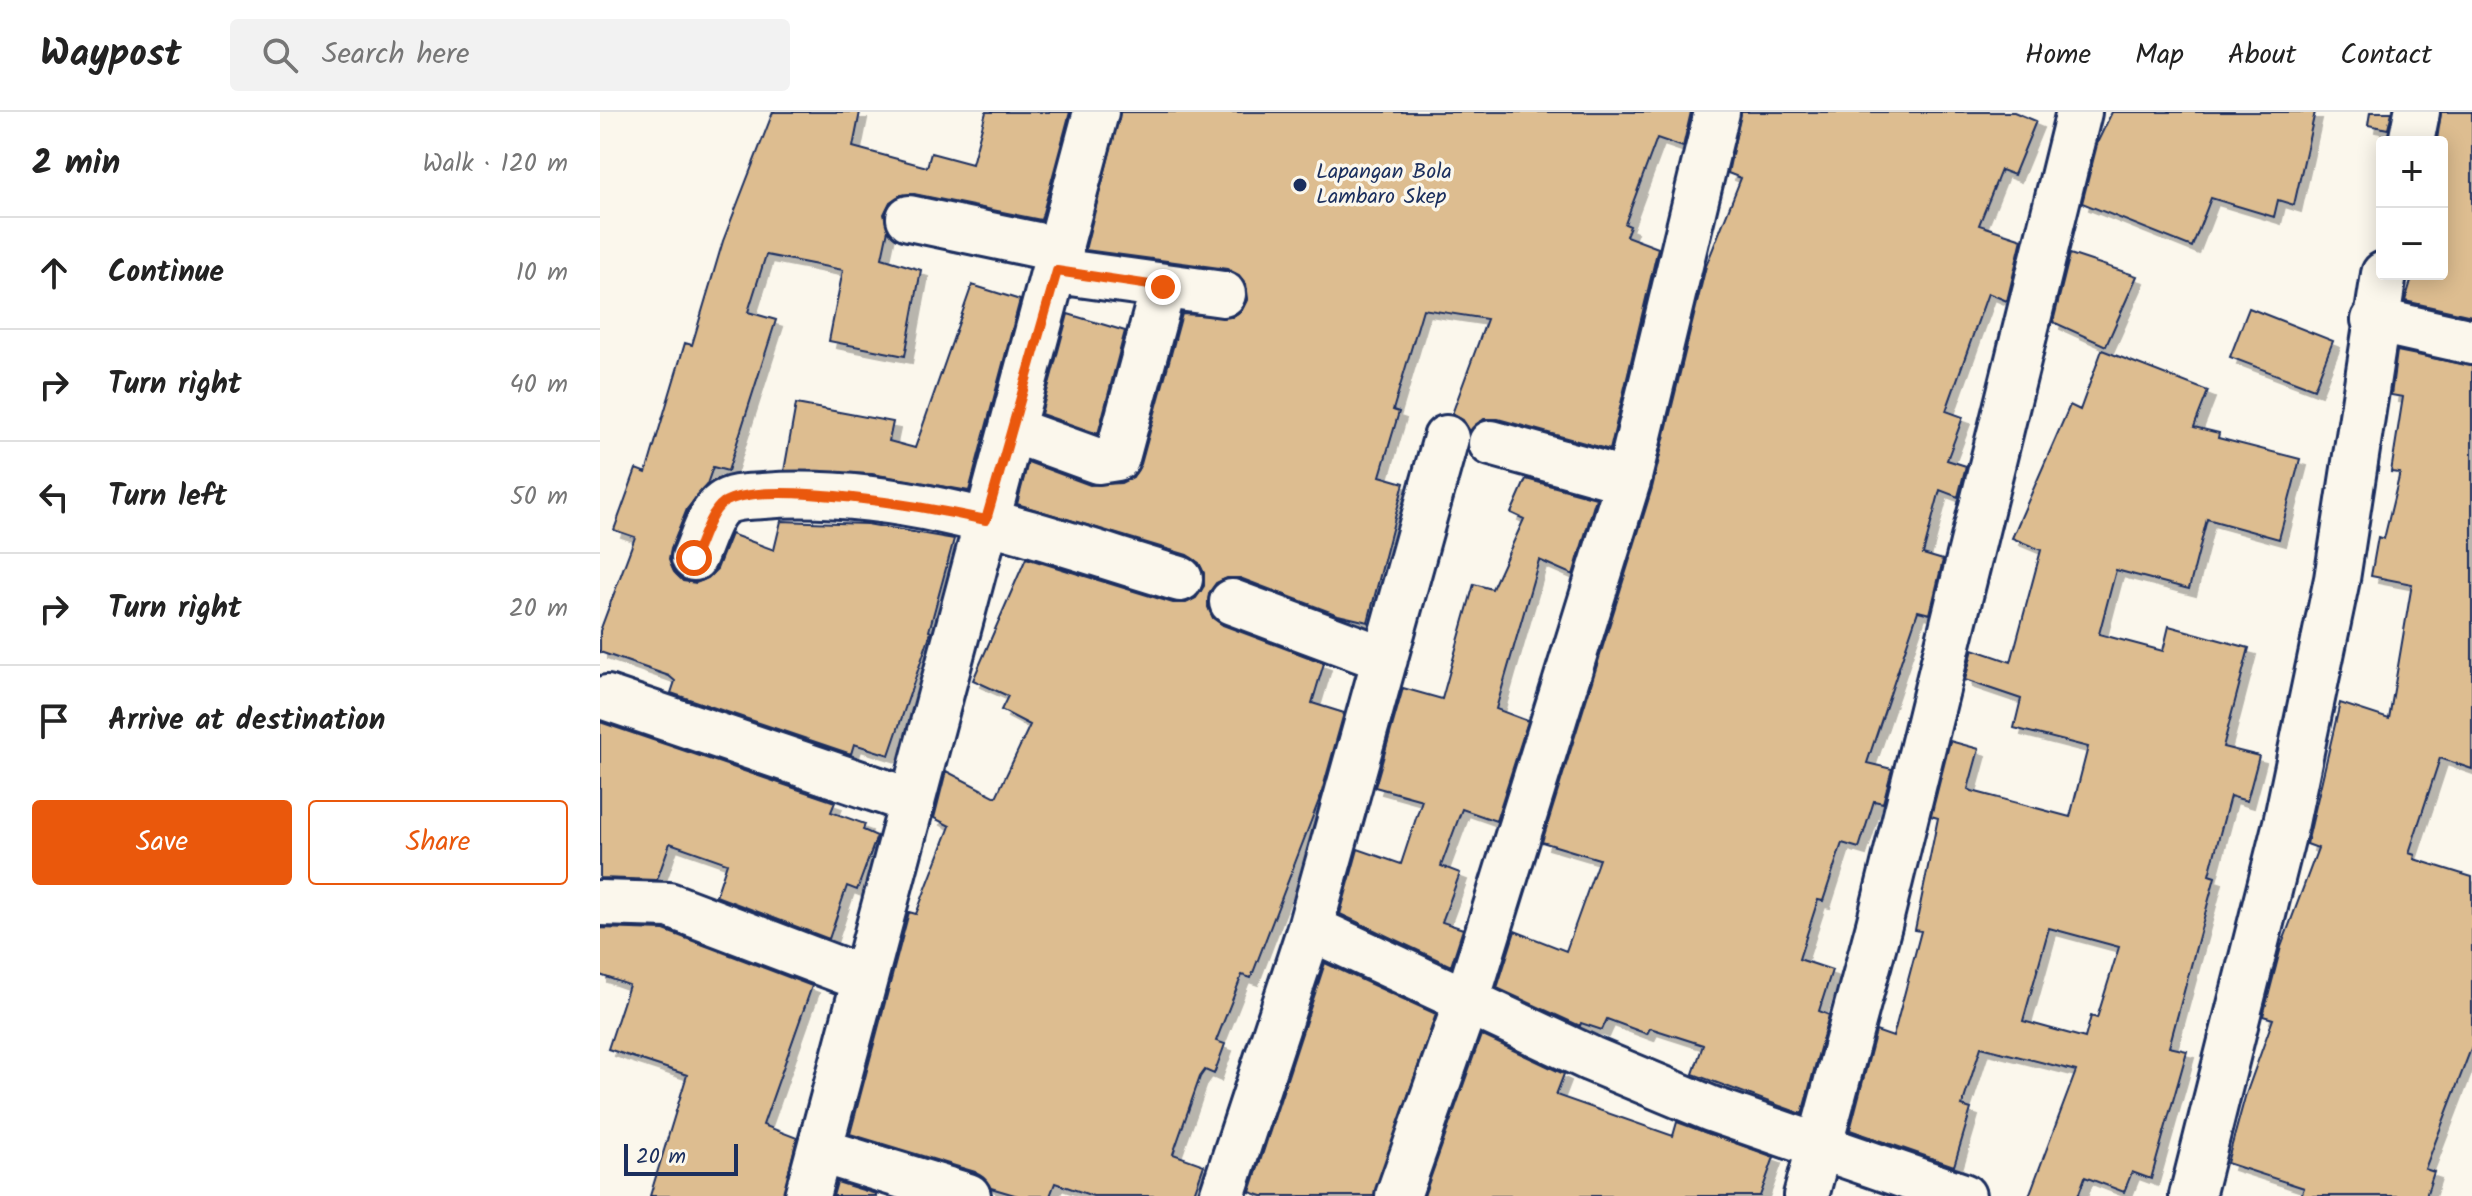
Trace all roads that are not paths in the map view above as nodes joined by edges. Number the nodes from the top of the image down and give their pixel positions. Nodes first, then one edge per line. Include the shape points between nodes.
1 (1096, 112) edge
2 (1717, 112) edge
3 (2079, 112) edge
4 (2417, 112) edge
5 (2412, 136) edge
6 (909, 218) dead end
7 (1059, 261) junction
8 (2383, 280) edge
9 (1163, 287) junction
10 (1223, 294) dead end
11 (2374, 320) junction
12 (2472, 342) edge
13 (1012, 430) junction
14 (1446, 438) dead end
15 (1491, 443) dead end
16 (1628, 481) junction
17 (986, 520) junction
18 (694, 558) dead end
19 (1180, 579) dead end
20 (1232, 602) dead end
21 (1385, 659) junction
22 (607, 698) dead end
23 (911, 801) junction
24 (600, 903) edge
25 (1310, 928) junction
26 (864, 979) junction
27 (1467, 1000) junction
28 (1820, 1146) junction
29 (821, 1151) junction
30 (807, 1196) edge
31 (968, 1196) edge
32 (1222, 1196) edge
33 (1398, 1196) edge
34 (1806, 1196) edge
35 (1963, 1196) edge
36 (2192, 1196) edge

1 - 7 street
2 - 16 street
3 - 28 street
4 - 5 street
6 - 7 street
7 - 9 street
7 - 13 street
8 - 11 street
9 - 10 street
9 - 13 street via 1117,458 1098,461
11 - 12 street
11 - 36 street via 2337,579 2296,778
13 - 17 street
14 - 21 street
15 - 16 street
16 - 27 street
17 - 18 street via 857,498 735,498 719,505
17 - 19 street
17 - 23 street
20 - 21 street
21 - 25 street
22 - 23 street
23 - 26 street
24 - 26 street via 669,905
25 - 27 street
25 - 32 street
26 - 29 street
27 - 28 street via 1671,1092
27 - 33 street
28 - 34 street
28 - 35 street
29 - 30 street
29 - 31 street

